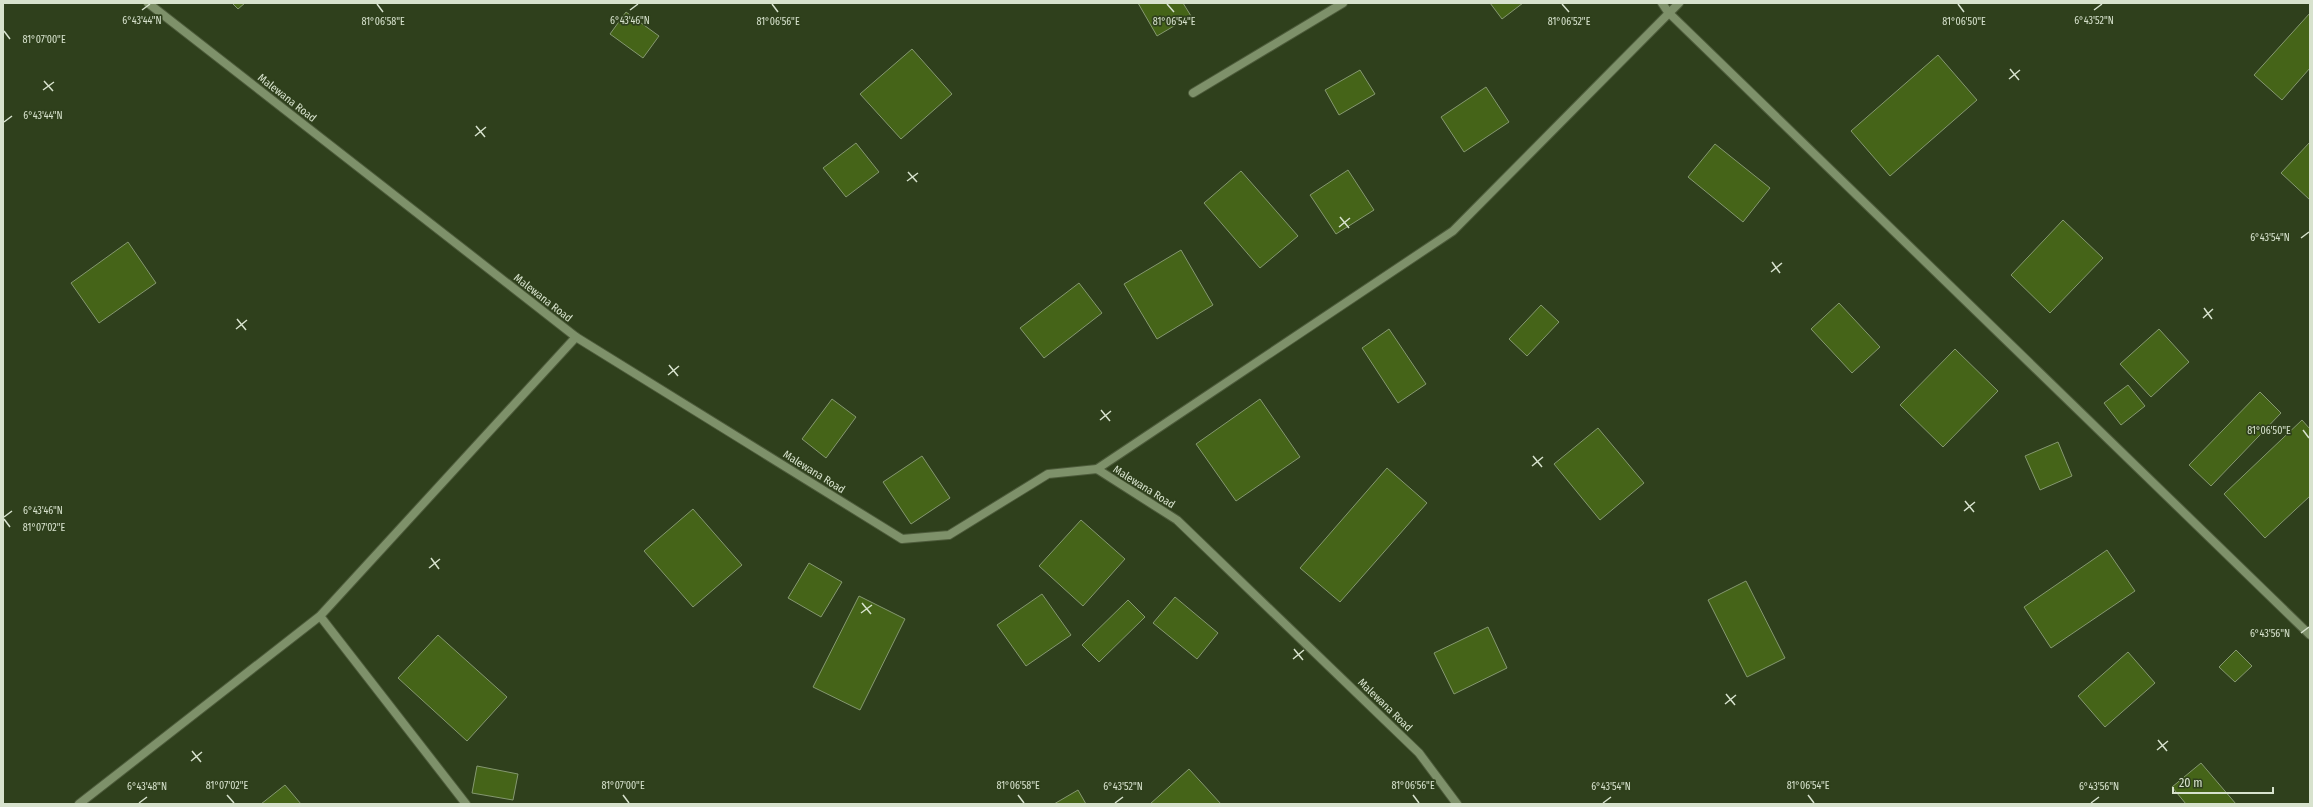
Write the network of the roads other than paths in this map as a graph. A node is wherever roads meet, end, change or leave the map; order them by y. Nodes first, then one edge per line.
1 (148, 3) edge
2 (1344, 3) edge
3 (1662, 3) edge
4 (1679, 3) edge
5 (1668, 12) junction
6 (1193, 93) dead end
7 (576, 337) junction
8 (1097, 469) junction
9 (320, 616) junction
10 (2310, 635) edge
11 (79, 804) edge
12 (466, 804) edge
13 (1457, 804) edge

1 - 7 street, Malewana Road
2 - 6 street
3 - 5 street
4 - 5 street
5 - 8 street
5 - 10 street
7 - 8 street, Malewana Road
7 - 9 street
8 - 13 street, Malewana Road
9 - 11 street
9 - 12 street

